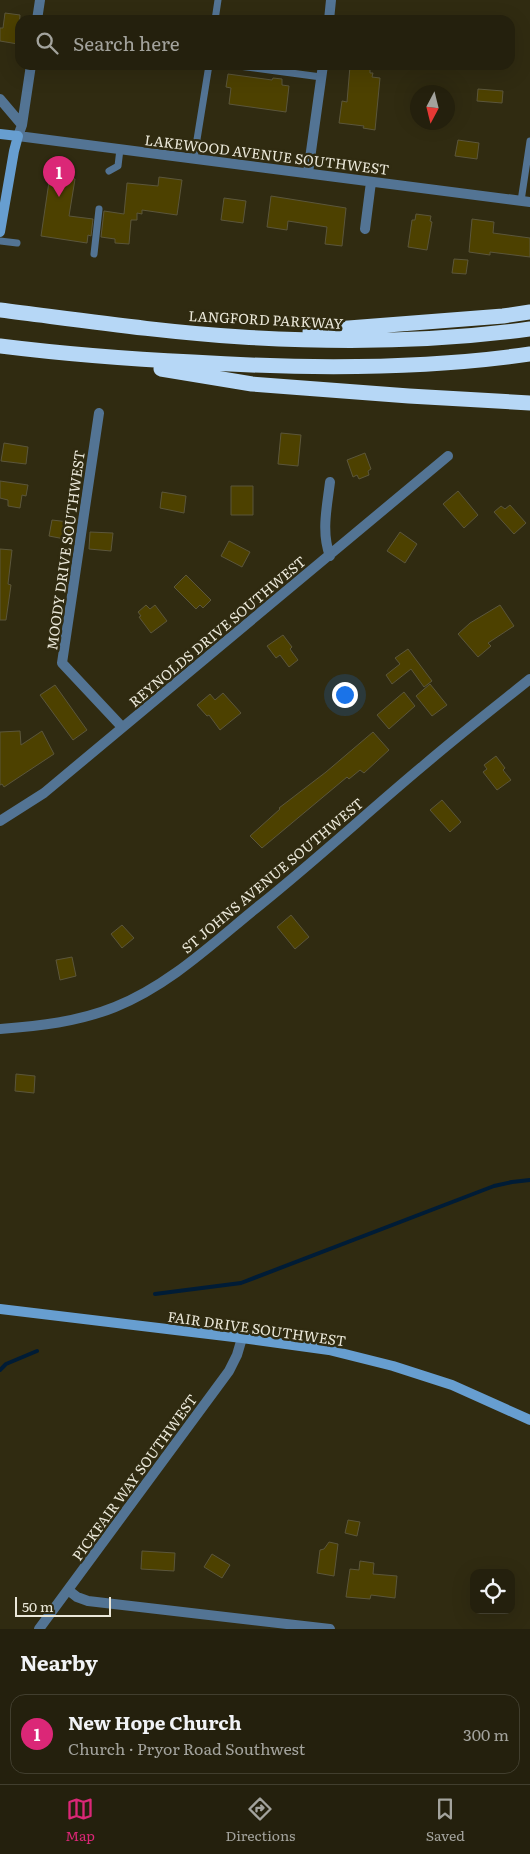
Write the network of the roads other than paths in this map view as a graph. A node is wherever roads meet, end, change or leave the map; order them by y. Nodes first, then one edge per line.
1 (40, 0) edge
2 (218, 0) edge
3 (331, 0) edge
4 (38, 15) edge
5 (216, 15) edge
6 (330, 15) edge
7 (30, 70) edge
8 (207, 70) edge
9 (268, 70) edge
10 (322, 70) edge
11 (321, 77) junction
12 (0, 99) edge
13 (22, 125) junction
14 (0, 134) edge
15 (18, 136) junction
16 (530, 141) edge
17 (120, 149) junction
18 (194, 158) junction
19 (109, 171) dead end
20 (308, 173) junction
21 (372, 182) junction
22 (525, 201) edge
23 (99, 209) dead end
24 (366, 229) dead end
25 (0, 232) edge
26 (0, 241) edge
27 (18, 243) dead end
28 (94, 254) dead end
29 (0, 310) edge
30 (530, 312) edge
31 (530, 330) edge
32 (241, 337) junction
33 (0, 346) edge
34 (530, 354) edge
35 (78, 355) junction
36 (530, 403) edge
37 (99, 413) dead end
38 (448, 456) dead end
39 (330, 482) dead end
40 (330, 556) junction
41 (530, 679) edge
42 (122, 727) junction
43 (0, 821) edge
44 (0, 1029) edge
45 (0, 1309) edge
46 (242, 1338) junction
47 (530, 1420) edge
48 (68, 1590) junction
49 (39, 1629) edge
50 (330, 1629) edge

1 - 4 street
2 - 5 lane
3 - 6 street
7 - 13 street
8 - 18 lane
9 - 11 lane
10 - 11 street
11 - 20 street
12 - 13 street
13 - 15 street
14 - 15 main road, LAKEWOOD AVENUE SOUTHWEST
15 - 17 street, LAKEWOOD AVENUE SOUTHWEST
15 - 25 main road
16 - 22 lane
17 - 18 street, LAKEWOOD AVENUE SOUTHWEST
17 - 19 lane
18 - 20 street, LAKEWOOD AVENUE SOUTHWEST
20 - 21 street, LAKEWOOD AVENUE SOUTHWEST
21 - 22 street, LAKEWOOD AVENUE SOUTHWEST
21 - 24 street
23 - 28 lane
26 - 27 lane
29 - 32 highway, LANGFORD PARKWAY
30 - 32 highway
31 - 32 highway, LANGFORD PARKWAY
33 - 35 highway
34 - 35 highway
35 - 36 highway
37 - 42 street, MOODY DRIVE SOUTHWEST
38 - 40 street, REYNOLDS DRIVE SOUTHWEST
39 - 40 street
40 - 42 street, REYNOLDS DRIVE SOUTHWEST
41 - 44 street, ST JOHNS AVENUE SOUTHWEST
42 - 43 street, REYNOLDS DRIVE SOUTHWEST
45 - 46 main road, FAIR DRIVE SOUTHWEST
46 - 47 main road, FAIR DRIVE SOUTHWEST
46 - 48 street, PICKFAIR WAY SOUTHWEST
48 - 49 street, PICKFAIR WAY SOUTHWEST
48 - 50 street

